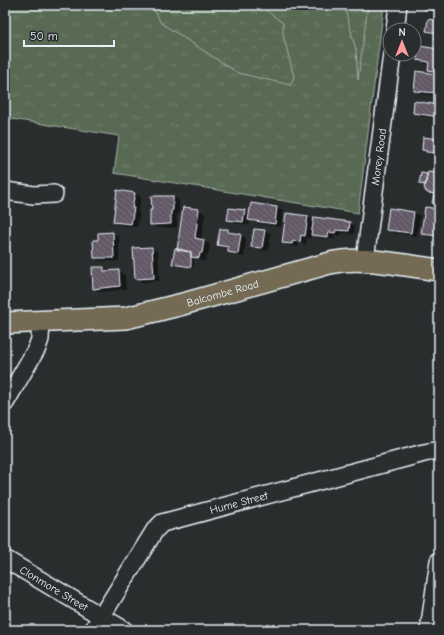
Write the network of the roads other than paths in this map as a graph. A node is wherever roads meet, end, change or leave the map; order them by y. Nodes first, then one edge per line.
1 (398, 5) edge
2 (396, 22) edge
3 (391, 62) edge
4 (5, 191) edge
5 (54, 194) dead end
6 (365, 260) junction
7 (439, 270) edge
8 (41, 322) junction
9 (5, 323) edge
10 (5, 403) edge
11 (439, 450) edge
12 (5, 559) edge
13 (439, 561) edge
14 (98, 623) edge
15 (124, 630) edge
16 (429, 630) edge

1 - 2 street
3 - 6 street, Morey Road
4 - 5 street
6 - 7 main road, Balcombe Road
6 - 8 main road, Balcombe Road
8 - 9 main road, Balcombe Road
8 - 10 street
11 - 14 street, Hume Street
12 - 14 street, Clonmore Street
13 - 16 street
14 - 15 street, Clonmore Street

